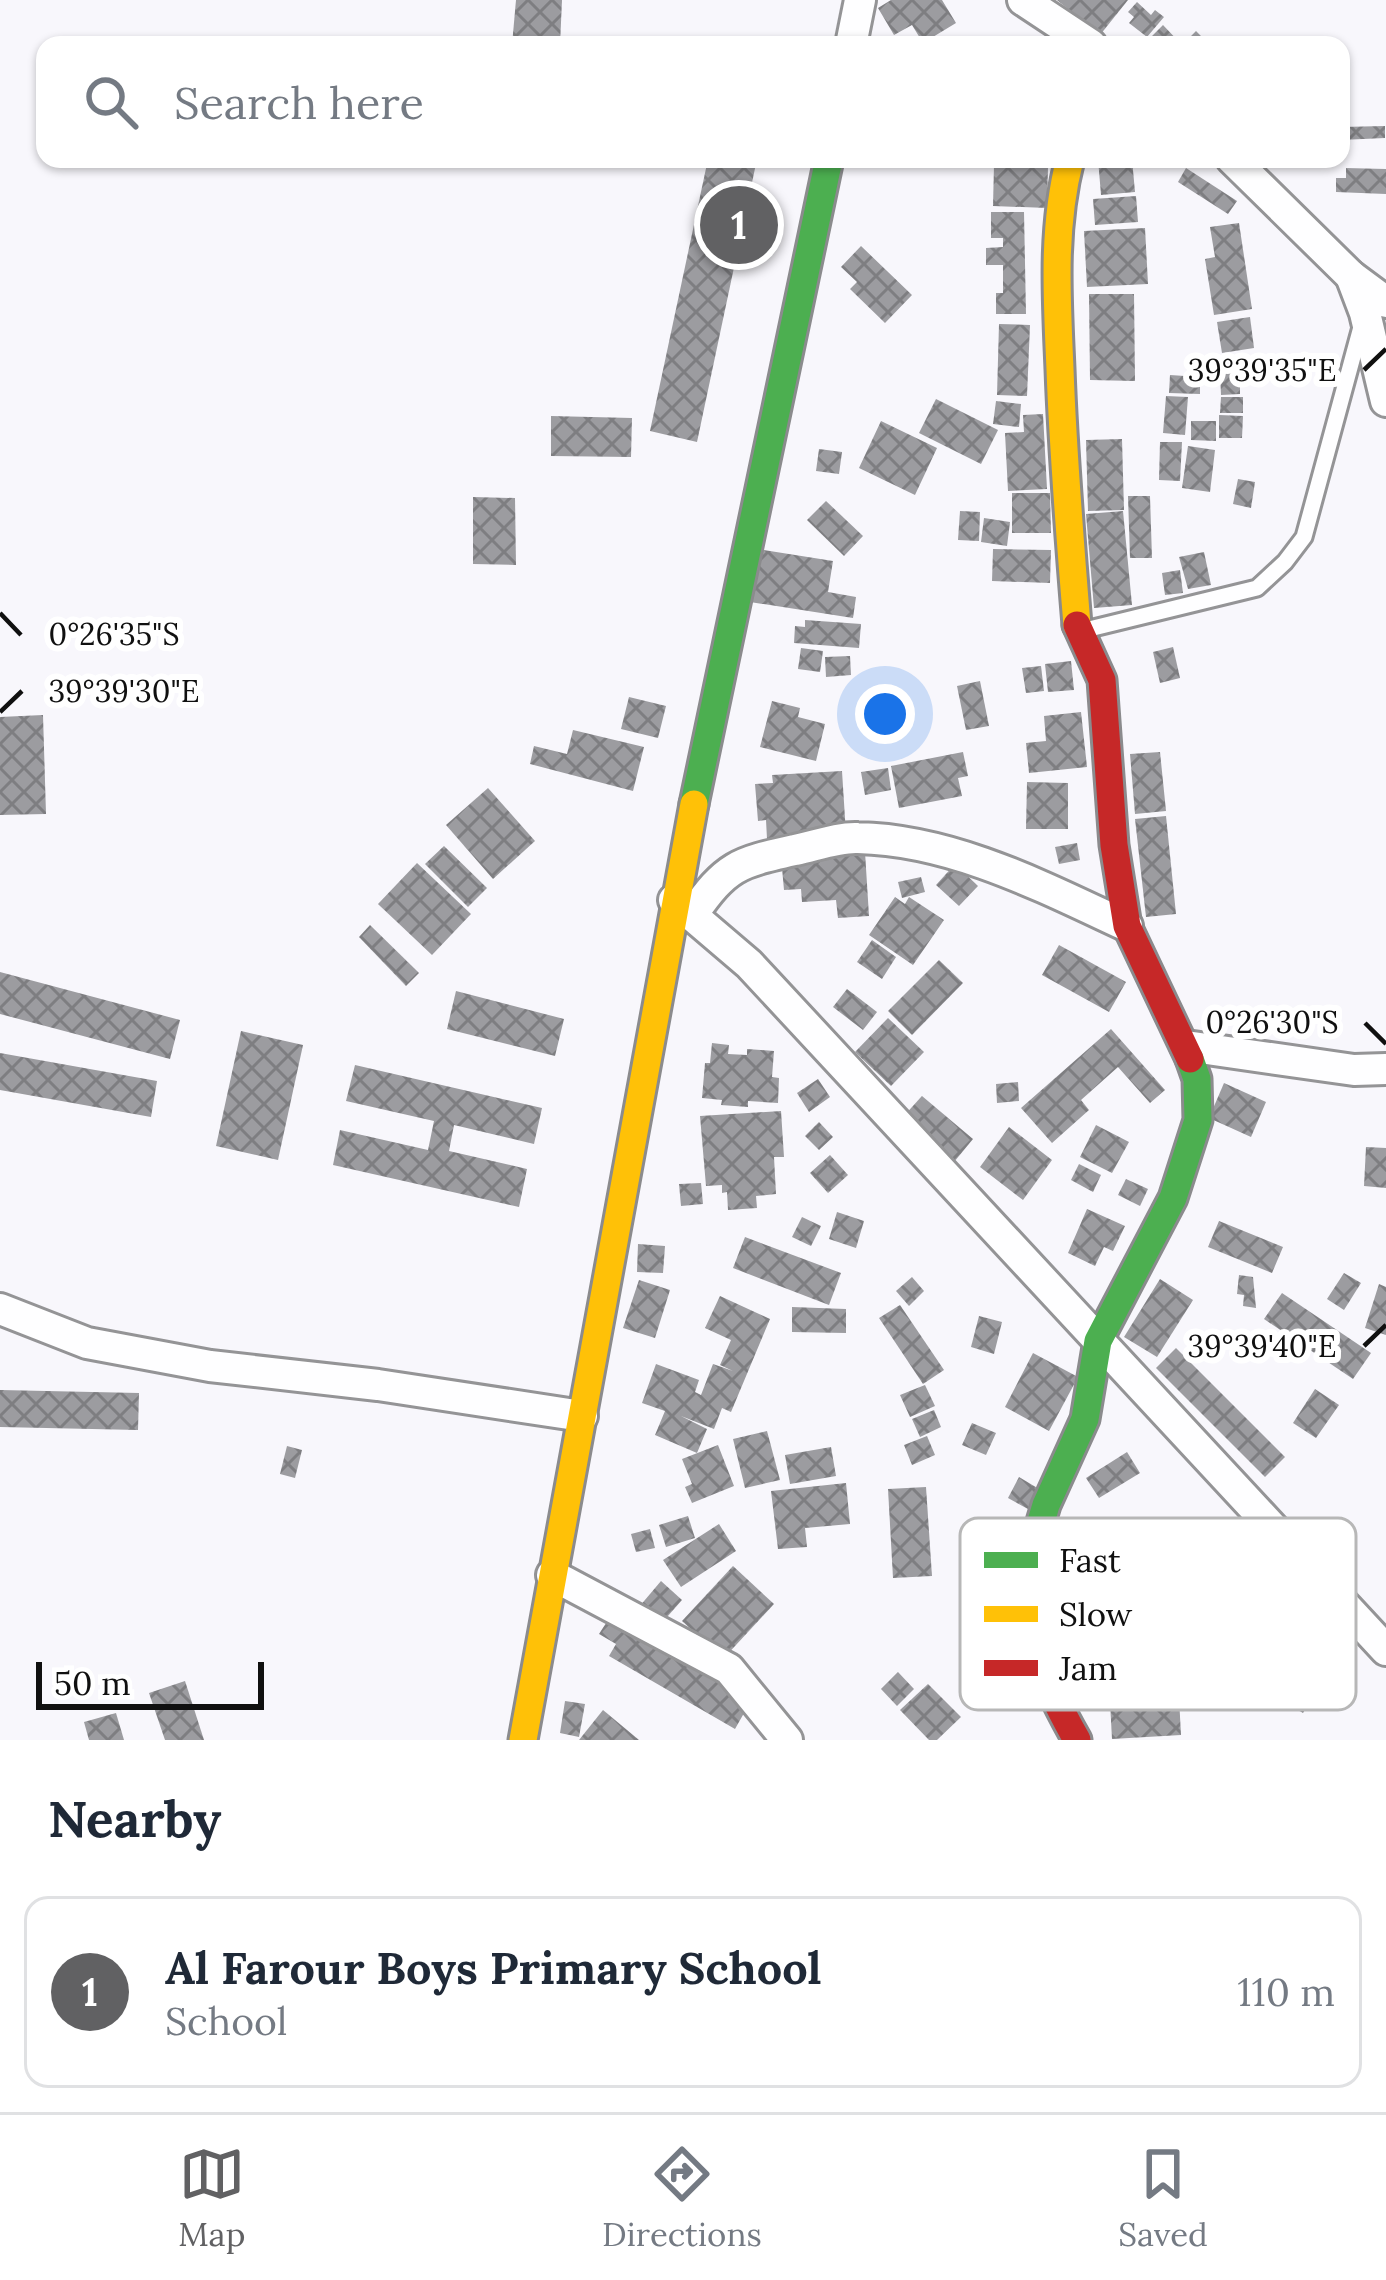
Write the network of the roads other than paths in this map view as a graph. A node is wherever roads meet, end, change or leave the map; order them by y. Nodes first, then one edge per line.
1 (860, 0) edge
2 (1023, 0) edge
3 (853, 36) edge
4 (1077, 36) edge
5 (827, 168) edge
6 (1068, 168) edge
7 (1241, 168) edge
8 (1376, 307) edge
9 (1386, 401) edge
10 (1078, 632) junction
11 (683, 908) junction
12 (1126, 926) junction
13 (1186, 1046) junction
14 (1386, 1069) edge
15 (0, 1309) edge
16 (1098, 1341) junction
17 (582, 1416) junction
18 (1042, 1518) edge
19 (1266, 1518) edge
20 (552, 1575) junction
21 (1356, 1616) edge
22 (1386, 1650) edge
23 (1060, 1710) edge
24 (523, 1740) edge
25 (787, 1740) edge
26 (1077, 1740) edge

1 - 3 street
2 - 4 street
5 - 11 street
6 - 10 street
7 - 8 street
8 - 9 street
8 - 10 lane
10 - 12 street
11 - 12 street
11 - 16 street
11 - 17 street
12 - 13 street
13 - 14 street
13 - 16 street
15 - 17 street
16 - 18 street
16 - 19 street
17 - 20 street
20 - 24 street
20 - 25 street
21 - 22 street
23 - 26 street

